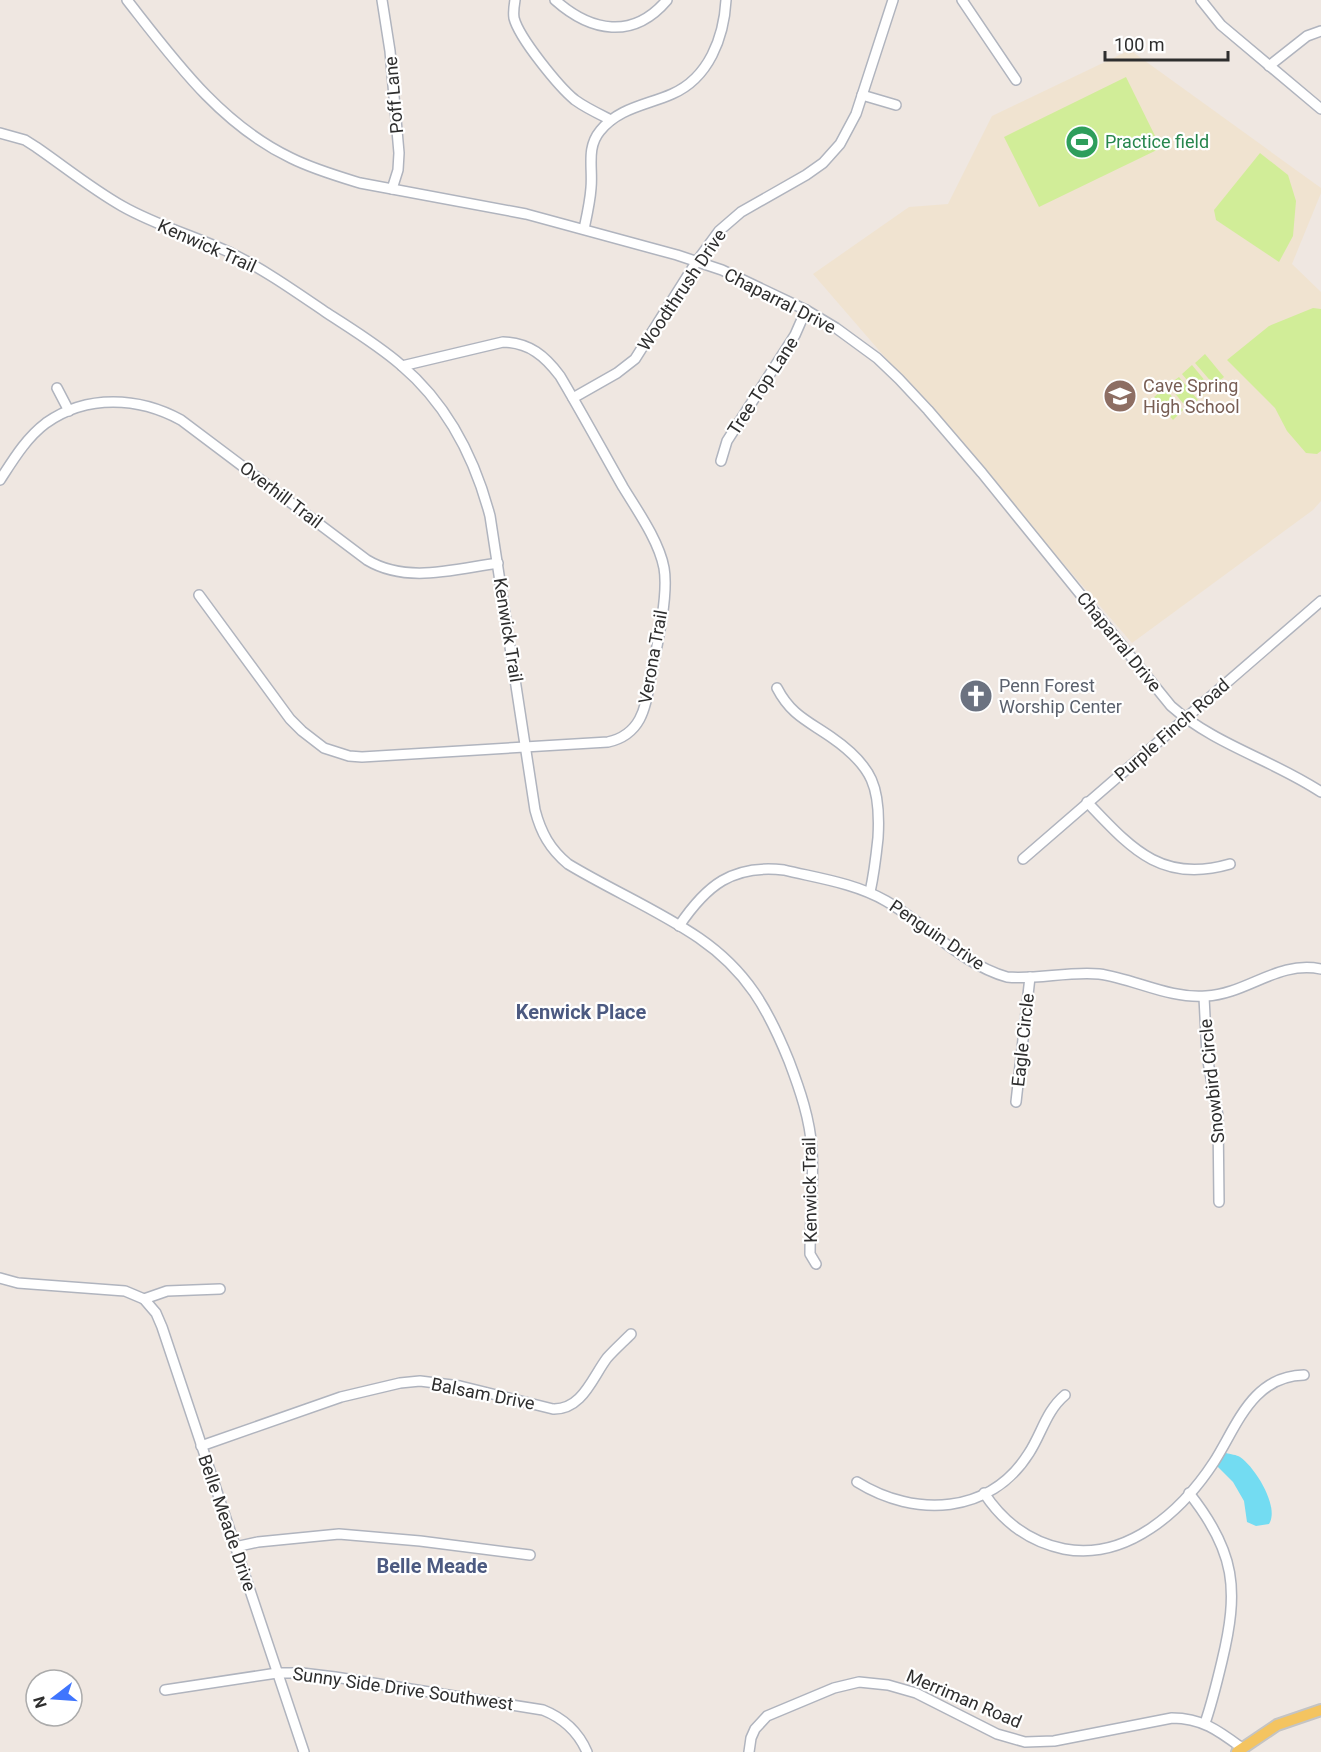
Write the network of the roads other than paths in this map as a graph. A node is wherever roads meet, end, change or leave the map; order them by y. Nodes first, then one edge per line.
1 (127, 0) edge
2 (382, 0) edge
3 (515, 0) edge
4 (555, 0) edge
5 (667, 0) edge
6 (726, 0) edge
7 (893, 0) edge
8 (962, 0) edge
9 (1201, 0) edge
10 (1321, 31) edge
11 (1269, 66) junction
12 (1016, 80) dead end
13 (862, 95) junction
14 (896, 105) dead end
15 (1321, 109) edge
16 (611, 120) junction
17 (0, 133) edge
18 (392, 189) junction
19 (584, 229) junction
20 (697, 261) junction
21 (806, 310) junction
22 (402, 366) junction
23 (57, 388) dead end
24 (573, 398) junction
25 (69, 411) junction
26 (721, 461) dead end
27 (0, 480) edge
28 (498, 562) junction
29 (199, 595) dead end
30 (1321, 601) edge
31 (777, 688) dead end
32 (1185, 718) junction
33 (526, 747) junction
34 (1321, 792) edge
35 (1087, 802) junction
36 (1023, 859) dead end
37 (1230, 864) dead end
38 (870, 892) junction
39 (679, 926) junction
40 (1321, 969) edge
41 (1030, 977) junction
42 (1204, 997) junction
43 (1016, 1102) dead end
44 (1219, 1202) dead end
45 (816, 1264) dead end
46 (0, 1278) edge
47 (220, 1289) dead end
48 (144, 1299) junction
49 (631, 1334) dead end
50 (1304, 1375) dead end
51 (1065, 1395) dead end
52 (201, 1446) junction
53 (857, 1482) dead end
54 (984, 1493) junction
55 (1190, 1493) junction
56 (235, 1546) junction
57 (530, 1555) dead end
58 (277, 1673) junction
59 (165, 1690) dead end
60 (1321, 1710) edge
61 (1205, 1723) junction
62 (1240, 1750) edge
63 (304, 1752) edge
64 (587, 1752) edge
65 (749, 1752) edge

1 - 18 street, Chaparral Drive
2 - 18 street, Poff Lane
3 - 16 street
4 - 5 street
6 - 16 street
7 - 13 street, Woodthrush Drive
8 - 12 street
9 - 11 street
10 - 11 street
11 - 15 street
13 - 14 street
13 - 20 street, Woodthrush Drive
16 - 19 street
17 - 22 street, Kenwick Trail
18 - 19 street, Chaparral Drive
19 - 20 street, Chaparral Drive
20 - 21 street, Chaparral Drive
20 - 24 street, Woodthrush Drive
21 - 26 street, Tree Top Lane
21 - 32 street, Chaparral Drive
22 - 24 street, Verona Trail
22 - 28 street, Kenwick Trail
23 - 25 street
24 - 33 street, Verona Trail
25 - 27 street, Overhill Trail
25 - 28 street, Overhill Trail
28 - 33 street, Kenwick Trail
29 - 33 street, Verona Trail
30 - 32 street, Purple Finch Road
31 - 38 street
32 - 34 street, Chaparral Drive
32 - 35 street, Purple Finch Road
33 - 39 street, Kenwick Trail
35 - 36 street, Purple Finch Road
35 - 37 street
38 - 39 street, Penguin Drive
38 - 41 street, Penguin Drive
39 - 45 street, Kenwick Trail
40 - 42 street, Penguin Drive
41 - 42 street, Penguin Drive
41 - 43 street, Eagle Circle
42 - 44 street, Snowbird Circle
46 - 48 street
47 - 48 street
48 - 52 street, Belle Meade Drive
49 - 52 street, Balsam Drive
50 - 55 street
51 - 54 street
52 - 56 street, Belle Meade Drive
53 - 54 street
54 - 55 street
55 - 61 street
56 - 57 street
56 - 58 street, Belle Meade Drive
58 - 59 street, Sunny Side Drive Southwest
58 - 63 street, Belle Meade Drive
58 - 64 street, Sunny Side Drive Southwest
60 - 62 main road, Merriman Road
61 - 62 street, Merriman Road
61 - 65 street, Merriman Road

